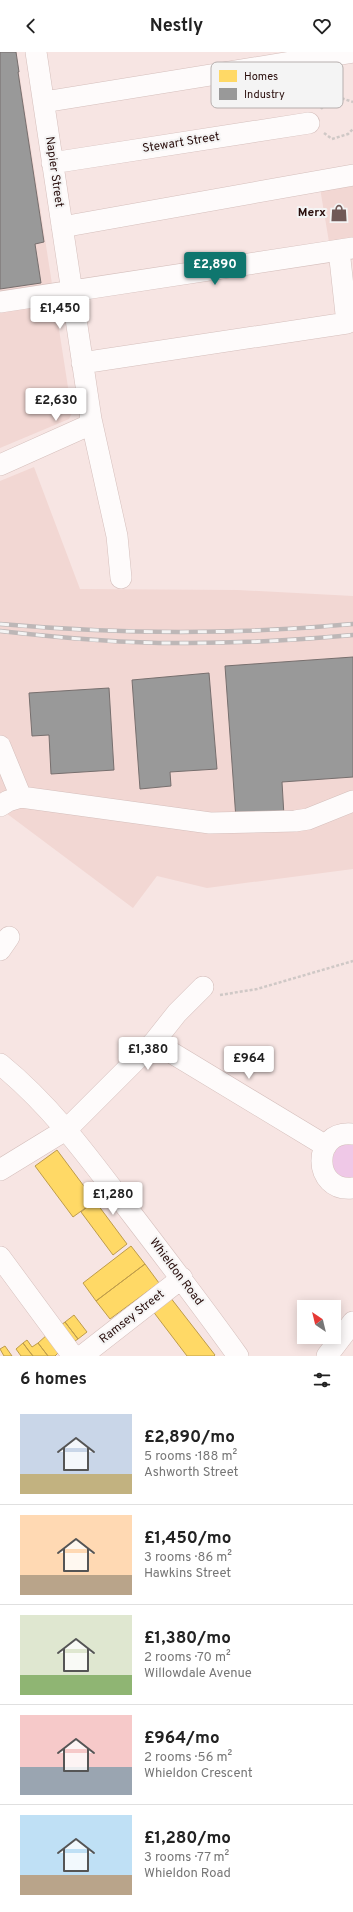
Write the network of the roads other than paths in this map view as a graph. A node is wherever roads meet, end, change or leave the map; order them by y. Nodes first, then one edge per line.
1 (36, 52) edge
2 (353, 52) edge
3 (291, 62) edge
4 (211, 75) edge
5 (44, 102) junction
6 (309, 123) road end
7 (52, 163) junction
8 (353, 174) edge
9 (62, 227) junction
10 (346, 249) edge
11 (71, 291) junction
12 (0, 302) edge
13 (82, 363) junction
14 (91, 420) junction
15 (0, 465) edge
16 (121, 578) dead end
17 (0, 746) edge
18 (21, 797) junction
19 (353, 801) edge
20 (0, 806) edge
21 (203, 987) road end
22 (154, 1042) junction
23 (0, 1064) edge
24 (67, 1129) junction
25 (353, 1134) edge
26 (326, 1146) junction
27 (0, 1170) edge
28 (353, 1188) edge
29 (2, 1265) edge
30 (182, 1278) junction
31 (353, 1322) edge
32 (73, 1356) edge
33 (82, 1356) edge
34 (238, 1356) edge
35 (327, 1356) edge

1 - 5 street, Napier Street
2 - 3 street
4 - 5 street
5 - 7 street, Napier Street
6 - 7 street, Stewart Street
7 - 9 street, Napier Street
8 - 9 street
9 - 11 street, Napier Street
10 - 11 street
10 - 13 street
11 - 12 street
11 - 13 street, Napier Street
13 - 14 street, Napier Street
14 - 15 street
14 - 16 street, Napier Street
17 - 18 street
18 - 19 street
18 - 20 street
21 - 22 street
22 - 24 street
22 - 26 street
23 - 24 street, Whieldon Road
24 - 27 street
24 - 30 street, Whieldon Road
25 - 26 street
26 - 28 street
29 - 32 street
30 - 33 street, Ramsey Street
30 - 34 street, Whieldon Road
31 - 35 street

